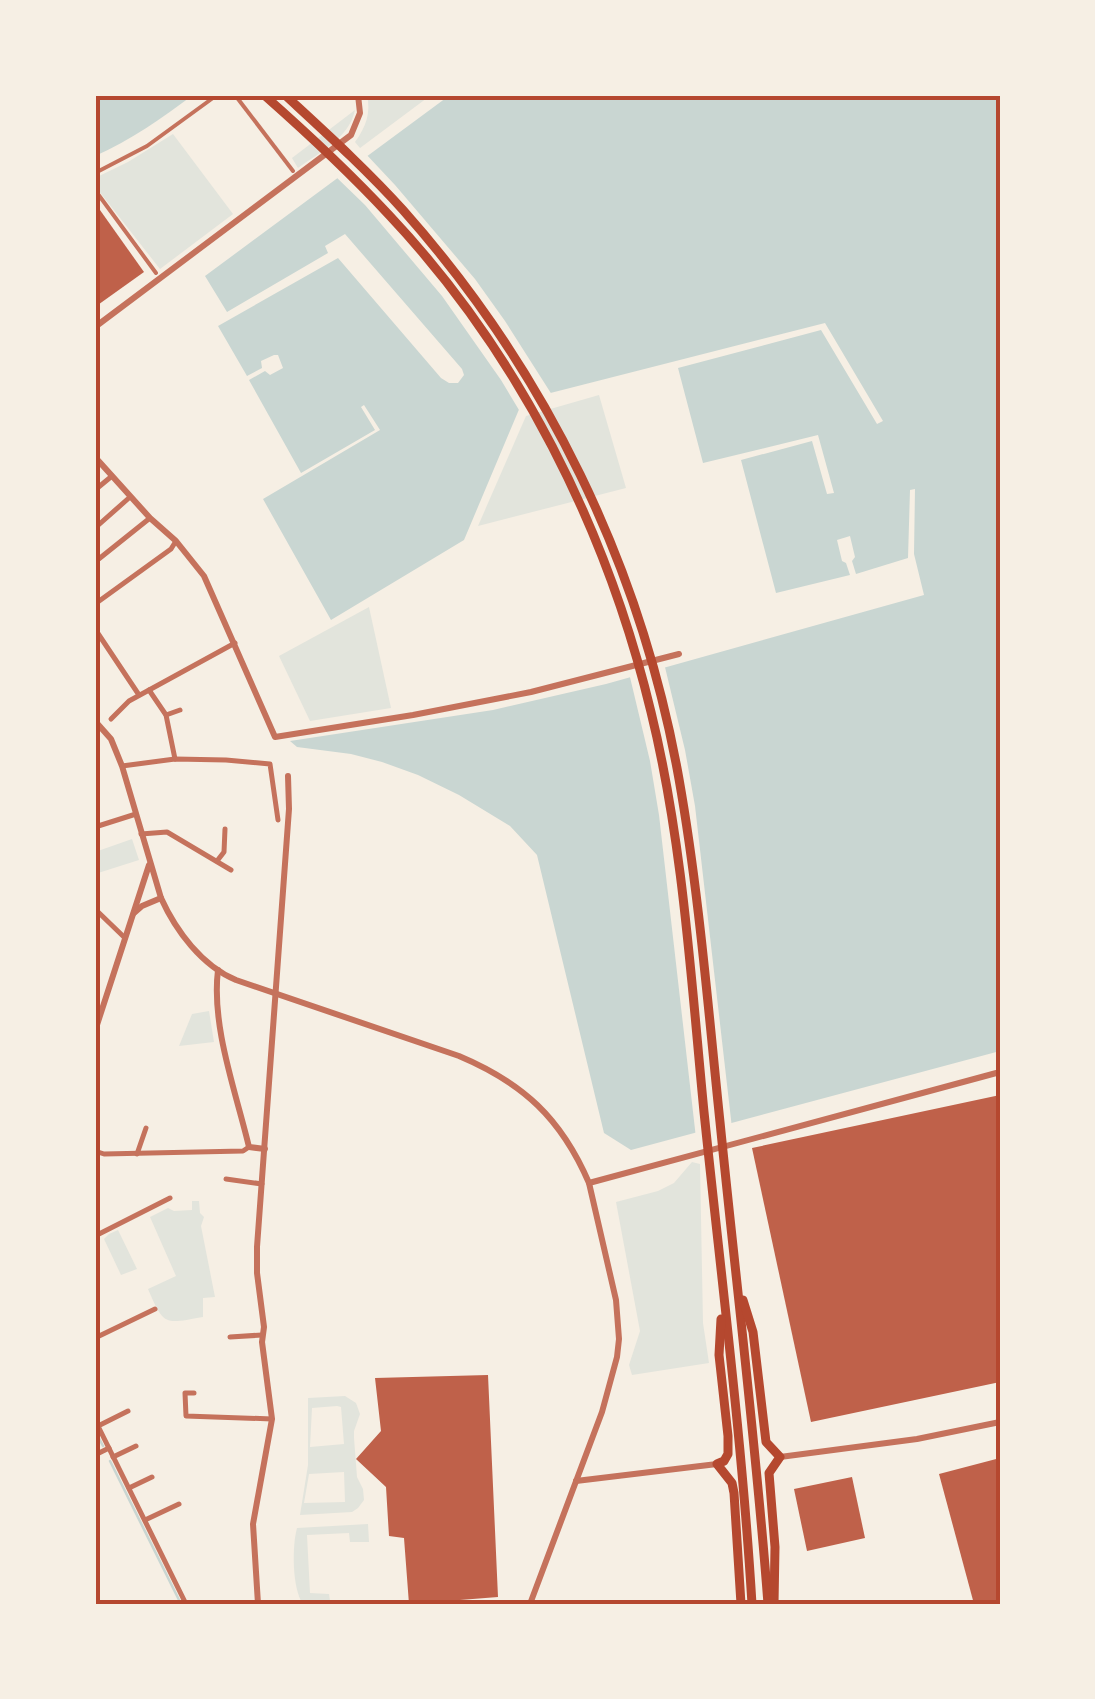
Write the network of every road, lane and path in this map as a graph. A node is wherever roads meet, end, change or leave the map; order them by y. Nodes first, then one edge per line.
1 (217, 95) edge
2 (235, 95) edge
3 (264, 95) edge
4 (285, 95) edge
5 (358, 95) edge
6 (293, 170) dead end
7 (95, 173) edge
8 (95, 190) edge
9 (156, 273) dead end
10 (95, 327) edge
11 (95, 457) edge
12 (112, 476) junction
13 (95, 490) edge
14 (130, 496) junction
15 (150, 518) junction
16 (95, 528) edge
17 (176, 541) junction
18 (95, 562) edge
19 (95, 604) edge
20 (95, 629) edge
21 (235, 642) junction
22 (679, 654) dead end
23 (149, 690) junction
24 (140, 694) junction
25 (180, 710) dead end
26 (166, 715) junction
27 (111, 718) dead end
28 (95, 722) edge
29 (175, 759) junction
30 (122, 766) junction
31 (288, 776) dead end
32 (136, 814) junction
33 (278, 820) dead end
34 (95, 826) edge
35 (226, 829) dead end
36 (141, 834) junction
37 (218, 861) junction
38 (149, 864) junction
39 (231, 870) dead end
40 (161, 898) junction
41 (95, 909) edge
42 (134, 914) junction
43 (126, 939) junction
44 (218, 970) junction
45 (275, 994) junction
46 (95, 1032) edge
47 (1000, 1072) edge
48 (146, 1128) dead end
49 (249, 1147) junction
50 (265, 1149) junction
51 (96, 1154) edge
52 (136, 1154) junction
53 (226, 1179) dead end
54 (589, 1182) junction
55 (262, 1184) junction
56 (170, 1198) dead end
57 (95, 1236) edge
58 (722, 1292) junction
59 (740, 1293) junction
60 (155, 1309) dead end
61 (263, 1335) junction
62 (230, 1337) dead end
63 (95, 1338) edge
64 (194, 1393) dead end
65 (128, 1411) dead end
66 (272, 1419) junction
67 (1000, 1422) edge
68 (96, 1423) edge
69 (136, 1446) dead end
70 (109, 1448) junction
71 (95, 1455) edge
72 (114, 1457) junction
73 (780, 1457) junction
74 (717, 1464) junction
75 (152, 1477) dead end
76 (576, 1482) junction
77 (129, 1488) junction
78 (178, 1504) dead end
79 (145, 1520) junction
80 (186, 1604) edge
81 (258, 1604) edge
82 (530, 1604) edge
83 (742, 1604) edge
84 (752, 1604) edge
85 (771, 1604) edge

1 - 7 street
2 - 6 street
3 - 58 highway
4 - 59 highway
5 - 10 street
8 - 9 street
11 - 12 street
12 - 13 street
12 - 14 street
14 - 15 street
14 - 16 street
15 - 17 street
15 - 18 street
17 - 19 street
17 - 21 street
20 - 24 street
21 - 22 street
21 - 23 street
23 - 24 street
23 - 26 street
24 - 27 street
25 - 26 street
26 - 29 street
28 - 30 street
29 - 30 street
29 - 33 street
30 - 32 street
31 - 45 street
32 - 34 street
32 - 36 street
35 - 37 street
36 - 37 street
36 - 38 street
37 - 39 street
38 - 40 street
38 - 42 street
40 - 42 street
40 - 44 street
41 - 43 street
42 - 43 street
43 - 46 street
44 - 45 street
44 - 49 street
45 - 50 street
45 - 54 street
47 - 54 street
48 - 52 street
49 - 50 street
49 - 52 street
50 - 55 street
51 - 52 street
53 - 55 street
54 - 76 street
55 - 61 street
56 - 57 street
58 - 74 highway
58 - 84 highway
59 - 73 highway
59 - 85 highway
60 - 63 street
61 - 62 street
61 - 66 street
64 - 66 street
65 - 68 street
66 - 81 street
67 - 73 street
68 - 70 street
69 - 72 street
70 - 71 street
70 - 72 street
72 - 77 street
73 - 85 highway
74 - 76 street
74 - 83 highway
75 - 77 street
76 - 82 street
77 - 79 street
78 - 79 street
79 - 80 street

